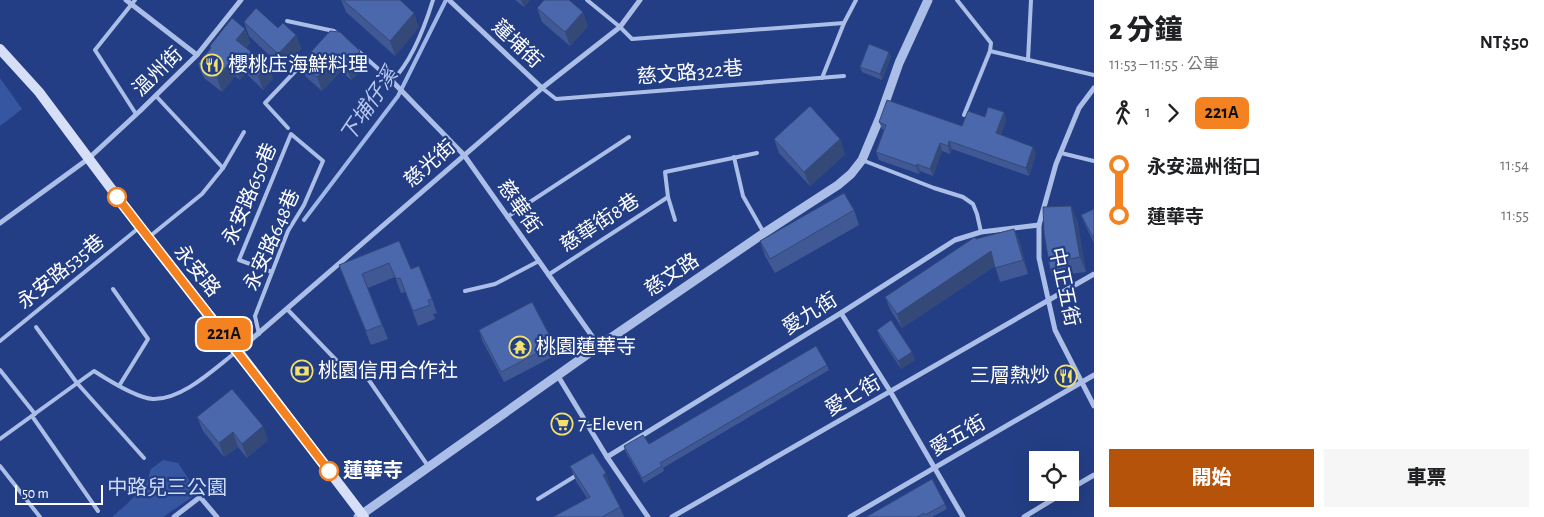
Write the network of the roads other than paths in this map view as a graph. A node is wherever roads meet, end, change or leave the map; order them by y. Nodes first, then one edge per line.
1 (126, 0) edge
2 (241, 0) edge
3 (433, 0) edge
4 (587, 0) edge
5 (640, 0) edge
6 (856, 0) edge
7 (928, 0) edge
8 (957, 0) edge
9 (1031, 0) edge
10 (450, 1) edge
11 (134, 2) edge
12 (287, 21) dead end
13 (844, 24) junction
14 (620, 27) junction
15 (334, 31) junction
16 (328, 37) edge
17 (342, 37) edge
18 (0, 49) edge
19 (357, 50) edge
20 (990, 51) junction
21 (197, 55) junction
22 (309, 57) edge
23 (1028, 60) junction
24 (1094, 75) edge
25 (844, 76) dead end
26 (822, 78) junction
27 (392, 81) junction
28 (542, 88) junction
29 (1094, 88) edge
30 (156, 96) junction
31 (136, 114) junction
32 (964, 115) edge
33 (288, 128) dead end
34 (244, 132) dead end
35 (291, 134) joint
36 (629, 137) dead end
37 (757, 153) dead end
38 (1061, 153) junction
39 (464, 155) junction
40 (734, 157) junction
41 (88, 159) junction
42 (862, 160) junction
43 (1094, 161) edge
44 (223, 168) junction
45 (668, 197) junction
46 (508, 217) junction
47 (675, 220) dead end
48 (0, 223) edge
49 (1039, 225) junction
50 (140, 227) junction
51 (981, 232) junction
52 (764, 233) junction
53 (148, 238) junction
54 (539, 261) junction
55 (272, 272) junction
56 (1094, 274) edge
57 (548, 275) junction
58 (113, 289) dead end
59 (465, 291) dead end
60 (1048, 300) junction
61 (287, 309) junction
62 (841, 313) junction
63 (36, 327) dead end
64 (259, 334) junction
65 (0, 340) edge
66 (599, 346) junction
67 (238, 351) junction
68 (337, 361) dead end
69 (0, 370) edge
70 (364, 373) dead end
71 (1094, 375) edge
72 (558, 376) junction
73 (1082, 382) junction
74 (77, 383) junction
75 (119, 386) junction
76 (890, 392) junction
77 (1094, 406) edge
78 (33, 415) junction
79 (0, 440) edge
80 (607, 457) junction
81 (144, 458) dead end
82 (600, 461) edge
83 (0, 466) edge
84 (429, 466) junction
85 (933, 468) junction
86 (584, 471) edge
87 (1094, 475) edge
88 (1079, 484) edge
89 (538, 499) dead end
90 (1050, 501) edge
91 (98, 511) dead end
92 (361, 516) edge
93 (40, 517) edge
94 (174, 517) edge
95 (217, 517) edge
96 (648, 517) edge
97 (672, 517) edge
98 (850, 517) edge
99 (963, 517) edge
100 (1024, 517) edge

1 - 11 street
2 - 21 street, 溫州街
3 - 27 lane
4 - 14 lane
5 - 14 street, 慈光街
6 - 13 lane
7 - 42 street, 慈文路
8 - 20 lane
9 - 23 lane
10 - 28 street, 蓮埔街
11 - 21 street
11 - 31 lane
12 - 15 lane
13 - 14 lane
13 - 26 lane
14 - 28 street, 慈光街
15 - 16 lane
15 - 17 lane
18 - 41 main road, 永安路
19 - 27 lane
20 - 23 lane
20 - 32 lane
21 - 30 street, 溫州街
22 - 33 lane
23 - 24 lane
25 - 26 lane, 慈文路322巷
26 - 28 lane, 慈文路322巷
27 - 39 street, 慈華街
28 - 39 street, 慈光街
29 - 38 street, 中正五街
30 - 31 street, 溫州街
30 - 44 lane
31 - 41 street, 溫州街
34 - 44 lane
35 - 55 lane, 永安路648巷
35 - 55 lane, 永安路650巷
36 - 46 lane
37 - 40 lane
38 - 43 lane
38 - 49 street, 中正五街
39 - 46 street, 慈華街
39 - 61 street, 慈光街
40 - 45 lane
40 - 52 lane
41 - 48 street, 溫州街
41 - 50 main road, 永安路
42 - 51 lane
42 - 52 street, 慈文路
44 - 53 lane
45 - 47 lane
45 - 57 lane, 慈華街8巷
46 - 54 street, 慈華街
49 - 51 street, 愛九街
49 - 60 street, 中正五街
50 - 53 main road, 永安路
50 - 65 lane, 永安路535巷
51 - 62 street, 愛九街
52 - 66 street, 慈文路
53 - 67 main road, 永安路
54 - 57 street, 慈華街
54 - 59 lane
55 - 64 lane, 永安路648巷
56 - 60 street, 愛七街
57 - 66 street, 慈華街
58 - 75 lane
60 - 73 street, 中正五街
60 - 76 street, 愛七街
61 - 64 street, 慈光街
61 - 68 lane
62 - 76 street
62 - 80 street, 愛九街
63 - 74 lane
64 - 67 street, 慈光街
66 - 72 street, 慈文路
67 - 75 lane
67 - 92 main road, 永安路
69 - 78 lane
70 - 84 lane
71 - 73 street, 愛五街
72 - 80 street
72 - 84 street, 慈文路
73 - 77 street, 中正五街
73 - 85 street, 愛五街
74 - 75 lane
74 - 78 lane
74 - 81 lane
76 - 85 street
76 - 97 street, 愛七街
78 - 79 lane
78 - 91 lane
80 - 82 lane
80 - 96 street
83 - 93 lane
84 - 92 street, 慈文路
85 - 98 street, 愛五街
85 - 99 street
86 - 89 lane
87 - 88 street
90 - 100 street
94 - 95 street

